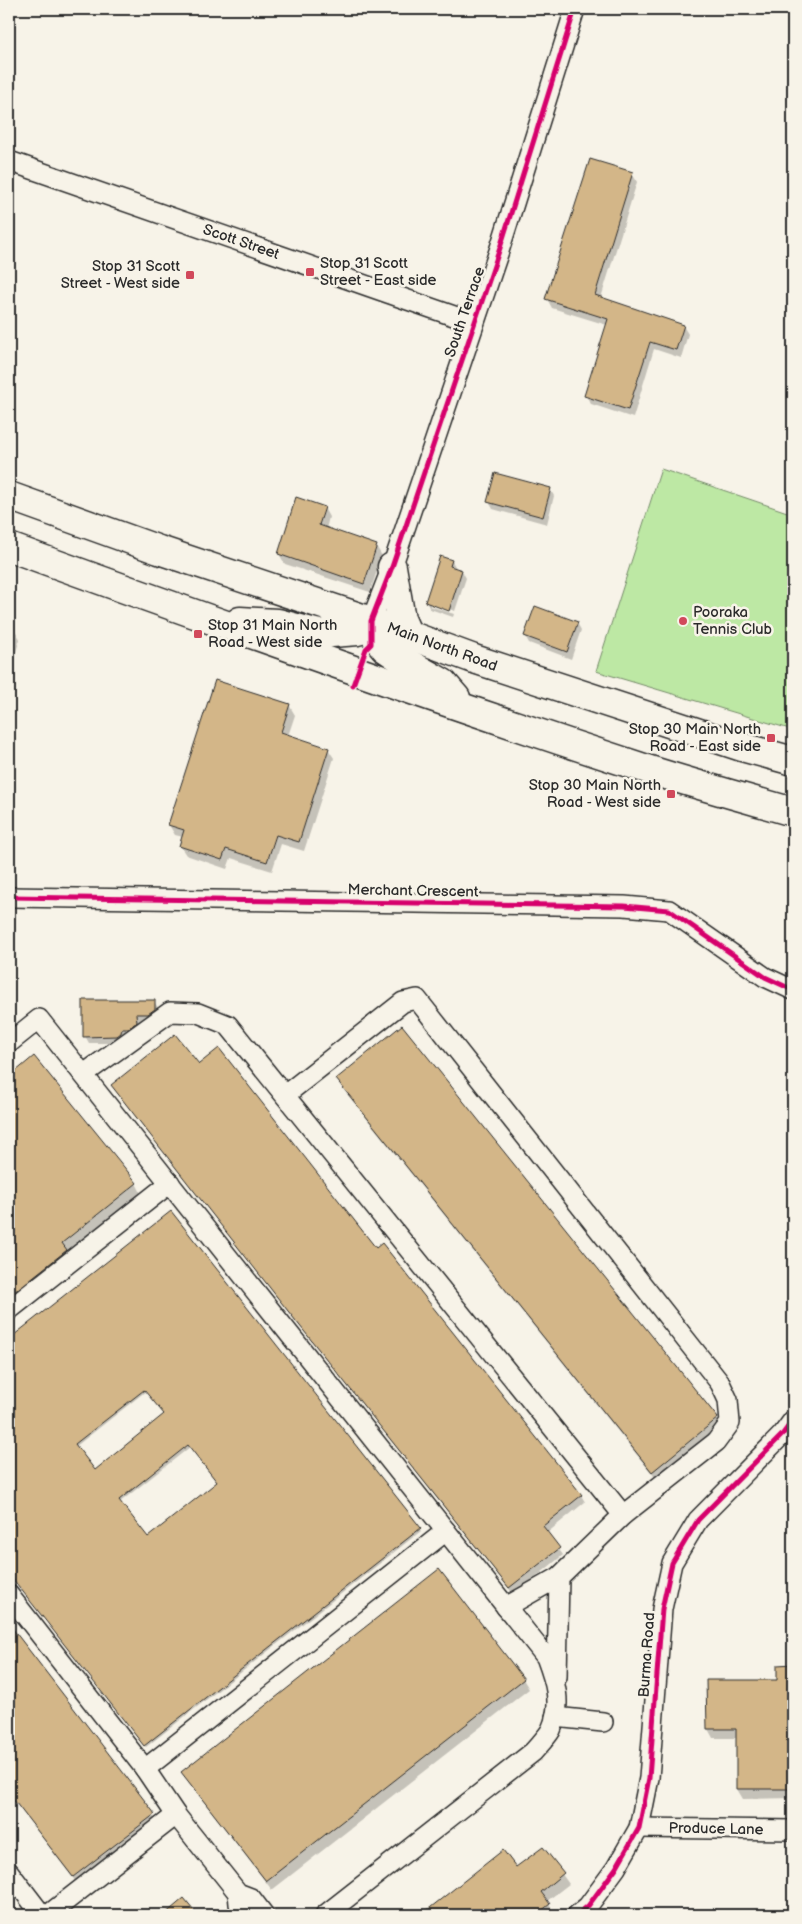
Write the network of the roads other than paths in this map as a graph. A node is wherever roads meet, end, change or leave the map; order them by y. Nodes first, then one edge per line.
1 (575, 9) edge
2 (9, 161) edge
3 (474, 323) junction
4 (9, 496) edge
5 (9, 547) edge
6 (392, 567) junction
7 (205, 618) junction
8 (371, 621) junction
9 (408, 635) junction
10 (465, 708) junction
11 (793, 762) edge
12 (793, 812) edge
13 (9, 897) edge
14 (793, 990) edge
15 (9, 1043) edge
16 (84, 1074) junction
17 (285, 1095) junction
18 (170, 1183) junction
19 (9, 1310) edge
20 (793, 1420) edge
21 (623, 1516) junction
22 (446, 1531) junction
23 (559, 1577) junction
24 (9, 1595) edge
25 (506, 1607) junction
26 (556, 1686) junction
27 (555, 1717) junction
28 (603, 1722) dead end
29 (145, 1769) junction
30 (176, 1815) junction
31 (639, 1828) junction
32 (793, 1830) edge
33 (9, 1872) edge
34 (238, 1894) junction
35 (42, 1915) edge
36 (48, 1915) edge
37 (245, 1915) edge
38 (264, 1915) edge
39 (325, 1915) edge
40 (576, 1915) edge

1 - 3 street, South Terrace
2 - 3 street, Scott Street
3 - 6 street, South Terrace
4 - 8 highway, Main North Road
5 - 7 highway
6 - 8 street, South Terrace
6 - 9 highway
7 - 8 highway
7 - 10 highway
8 - 9 highway, Main North Road
8 - 10 highway
9 - 11 highway, Main North Road
10 - 12 highway
13 - 14 street, Merchant Crescent
15 - 16 street
16 - 17 street
16 - 18 street
17 - 21 street
17 - 21 street
18 - 19 street
18 - 22 street
20 - 31 street, Burma Road
21 - 23 street
22 - 25 street
22 - 29 street
23 - 25 street
23 - 26 street
24 - 29 street
25 - 26 street
26 - 27 street
27 - 28 street
27 - 39 street
29 - 30 street
30 - 34 street
30 - 36 street
31 - 32 street, Produce Lane
31 - 40 street, Burma Road
33 - 35 street
34 - 37 street
34 - 38 street

